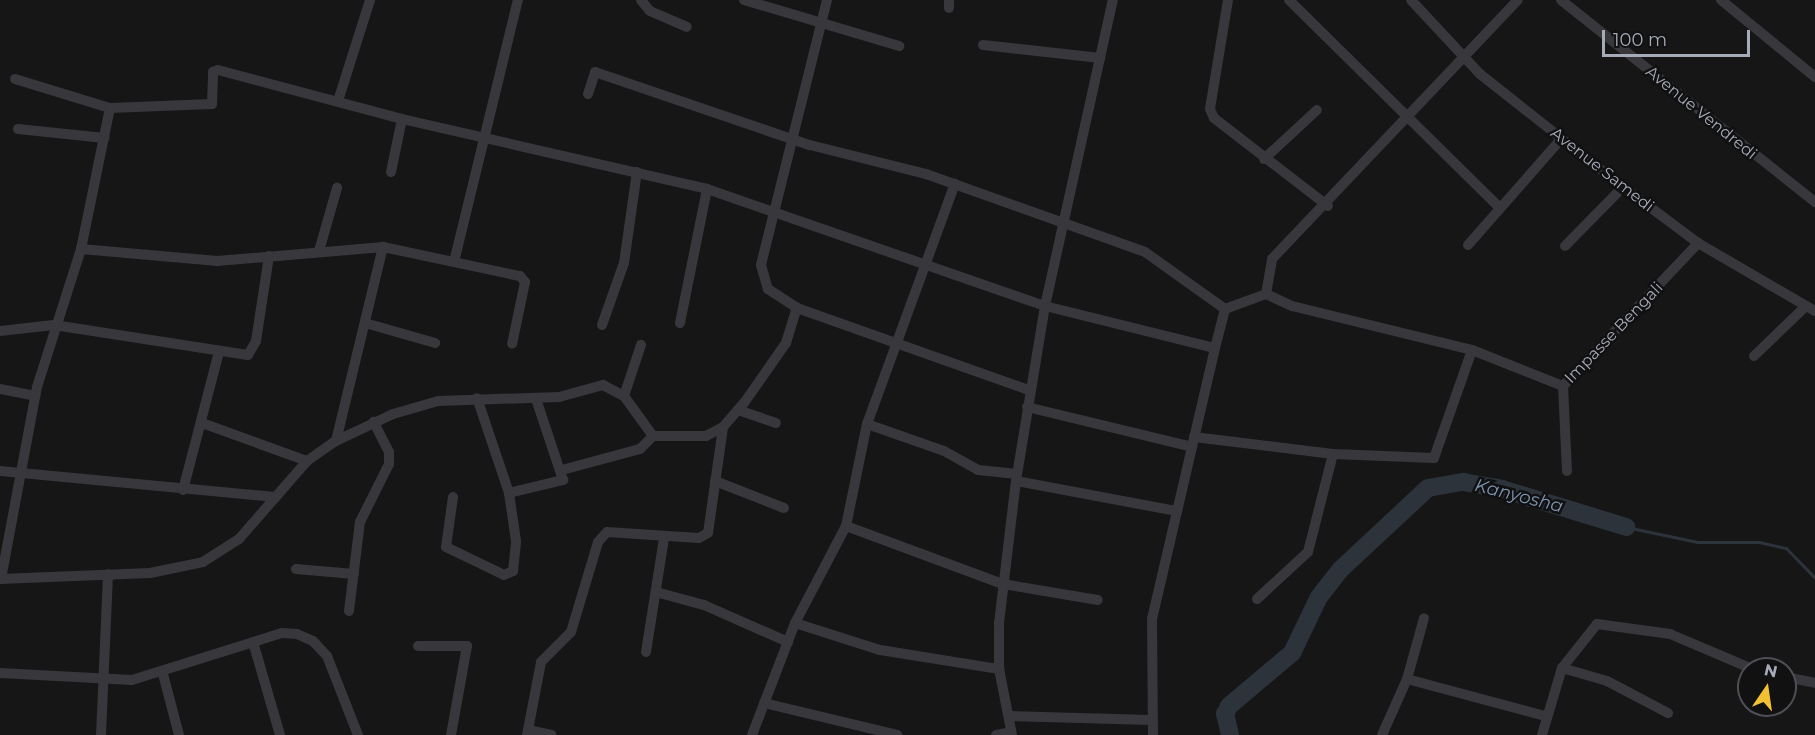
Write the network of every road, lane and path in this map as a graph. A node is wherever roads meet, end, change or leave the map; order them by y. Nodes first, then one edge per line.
1 (370, 0) edge
2 (518, 0) edge
3 (641, 0) edge
4 (744, 0) edge
5 (827, 0) edge
6 (1113, 0) edge
7 (1228, 0) edge
8 (1289, 0) edge
9 (1412, 0) edge
10 (1518, 0) edge
11 (1562, 0) edge
12 (1721, 0) edge
13 (818, 24) junction
14 (687, 27) dead end
15 (983, 45) dead end
16 (899, 46) dead end
17 (1100, 58) junction
18 (1463, 58) junction
19 (1815, 76) edge
20 (15, 79) dead end
21 (588, 94) dead end
22 (338, 101) junction
23 (110, 108) junction
24 (1317, 110) dead end
25 (1408, 114) junction
26 (402, 119) junction
27 (18, 129) dead end
28 (789, 136) junction
29 (105, 138) junction
30 (485, 139) junction
31 (1561, 139) junction
32 (1264, 159) junction
33 (391, 172) dead end
34 (637, 172) junction
35 (955, 184) junction
36 (1623, 187) junction
37 (337, 188) dead end
38 (706, 189) junction
39 (1815, 202) edge
40 (1328, 206) junction
41 (1499, 207) junction
42 (774, 209) junction
43 (1063, 223) junction
44 (1698, 243) junction
45 (1468, 245) dead end
46 (1565, 246) dead end
47 (383, 247) junction
48 (81, 249) junction
49 (319, 251) junction
50 (269, 256) junction
51 (454, 262) junction
52 (926, 265) junction
53 (1266, 294) junction
54 (1045, 306) junction
55 (797, 308) junction
56 (1811, 308) edge
57 (1225, 309) junction
58 (365, 323) junction
59 (680, 323) dead end
60 (54, 325) junction
61 (602, 325) dead end
62 (0, 330) edge
63 (435, 343) dead end
64 (895, 343) junction
65 (512, 344) dead end
66 (641, 345) dead end
67 (1215, 348) junction
68 (1472, 350) junction
69 (219, 352) junction
70 (1754, 356) dead end
71 (1563, 386) junction
72 (0, 389) edge
73 (1029, 390) junction
74 (34, 396) junction
75 (624, 396) junction
76 (477, 398) junction
77 (536, 399) junction
78 (1027, 407) junction
79 (738, 411) junction
80 (374, 422) junction
81 (202, 423) junction
82 (776, 423) dead end
83 (867, 424) junction
84 (723, 427) junction
85 (653, 436) junction
86 (336, 441) junction
87 (1193, 442) junction
88 (1334, 454) junction
89 (307, 461) junction
90 (562, 470) junction
91 (0, 471) edge
92 (1568, 471) dead end
93 (17, 475) junction
94 (1016, 478) junction
95 (715, 480) junction
96 (183, 490) junction
97 (509, 493) junction
98 (276, 497) junction
99 (453, 497) dead end
100 (784, 508) dead end
101 (1178, 511) junction
102 (846, 526) junction
103 (664, 537) junction
104 (297, 570) dead end
105 (108, 574) junction
106 (354, 574) junction
107 (0, 579) edge
108 (1003, 584) junction
109 (656, 592) junction
110 (1257, 599) dead end
111 (1098, 600) dead end
112 (349, 611) dead end
113 (1424, 618) dead end
114 (795, 623) junction
115 (253, 642) junction
116 (788, 642) junction
117 (418, 646) dead end
118 (646, 652) dead end
119 (1737, 662) edge
120 (1562, 668) junction
121 (999, 669) junction
122 (0, 673) edge
123 (163, 674) junction
124 (1407, 679) junction
125 (1797, 679) edge
126 (105, 681) junction
127 (1815, 683) edge
128 (764, 702) junction
129 (1668, 713) dead end
130 (1009, 716) junction
131 (1545, 716) junction
132 (1152, 720) junction
133 (528, 733) edge
134 (1011, 734) edge
135 (101, 735) edge
136 (179, 735) edge
137 (280, 735) edge
138 (358, 735) edge
139 (451, 735) edge
140 (551, 735) edge
141 (752, 735) edge
142 (897, 735) edge
143 (996, 735) edge
144 (1154, 735) edge
145 (1382, 735) edge
146 (1542, 735) edge

1 - 22 street
2 - 30 street
3 - 14 street
4 - 13 street
5 - 13 street
6 - 17 street
7 - 32 street
8 - 25 street
9 - 18 street, Avenue Samedi
10 - 18 street
11 - 39 street, Avenue Vendredi
12 - 19 street
13 - 16 street
13 - 28 street
15 - 17 street
17 - 43 street
18 - 25 street
18 - 31 street, Avenue Samedi
20 - 23 street
21 - 28 street
22 - 23 street
22 - 26 street
23 - 29 street
24 - 32 street
25 - 40 street
25 - 41 street
26 - 30 street
26 - 33 street
27 - 29 street
28 - 35 street
28 - 42 street
29 - 48 street
30 - 34 street
30 - 51 street
31 - 36 street, Avenue Samedi
31 - 41 street
32 - 40 street
34 - 38 street
34 - 61 street
35 - 43 street
35 - 52 street
36 - 44 street, Avenue Samedi
36 - 46 street
37 - 49 street
38 - 42 street
38 - 59 street
40 - 53 street
41 - 45 street
42 - 52 street
42 - 55 street
43 - 54 street
43 - 57 street
44 - 56 street, Avenue Samedi
44 - 71 street, Impasse Bengali
47 - 49 street
47 - 51 street
47 - 58 street
48 - 50 street
48 - 60 street
49 - 50 street
50 - 69 street
51 - 65 street
52 - 54 street
52 - 64 street
53 - 57 street
53 - 68 street
54 - 67 street
54 - 73 street
55 - 64 street
55 - 79 street
56 - 70 street
57 - 67 street
58 - 63 street
58 - 86 street
60 - 62 street
60 - 69 street
60 - 74 street
64 - 73 street
64 - 83 street
66 - 75 street
67 - 87 street
68 - 71 street
68 - 88 street
69 - 81 street
71 - 92 street, Impasse Bengali
72 - 74 street
73 - 78 street
74 - 93 street
75 - 77 street
75 - 85 street
76 - 77 street
76 - 80 street
76 - 97 street
77 - 90 street
78 - 87 street
78 - 94 street
79 - 82 street
79 - 84 street
80 - 86 street
80 - 106 street
81 - 89 street
81 - 96 street
83 - 94 street
83 - 102 street
84 - 85 street
84 - 95 street
85 - 90 street
86 - 89 street
87 - 88 street
87 - 101 street
88 - 110 street
89 - 98 street
90 - 97 street
91 - 93 street
93 - 96 street
93 - 107 street
94 - 101 street
94 - 108 street
95 - 100 street
95 - 103 street
96 - 98 street
97 - 99 street
98 - 105 street
101 - 132 street
102 - 108 street
102 - 114 street
103 - 109 street
103 - 133 street
104 - 106 street
105 - 107 street
105 - 126 street
106 - 112 street
108 - 111 street
108 - 121 street
109 - 116 street
109 - 118 street
113 - 124 street
114 - 116 street
114 - 121 street
115 - 123 street
115 - 137 street
115 - 138 street
116 - 128 street
117 - 139 street
119 - 120 street
120 - 129 street
120 - 131 street
121 - 130 street
122 - 126 street
123 - 126 street
123 - 136 street
124 - 131 street
124 - 145 street
125 - 127 street
126 - 135 street
128 - 141 street
128 - 142 street
130 - 132 street
130 - 134 street
131 - 146 street
132 - 144 street
133 - 140 street
134 - 143 street

